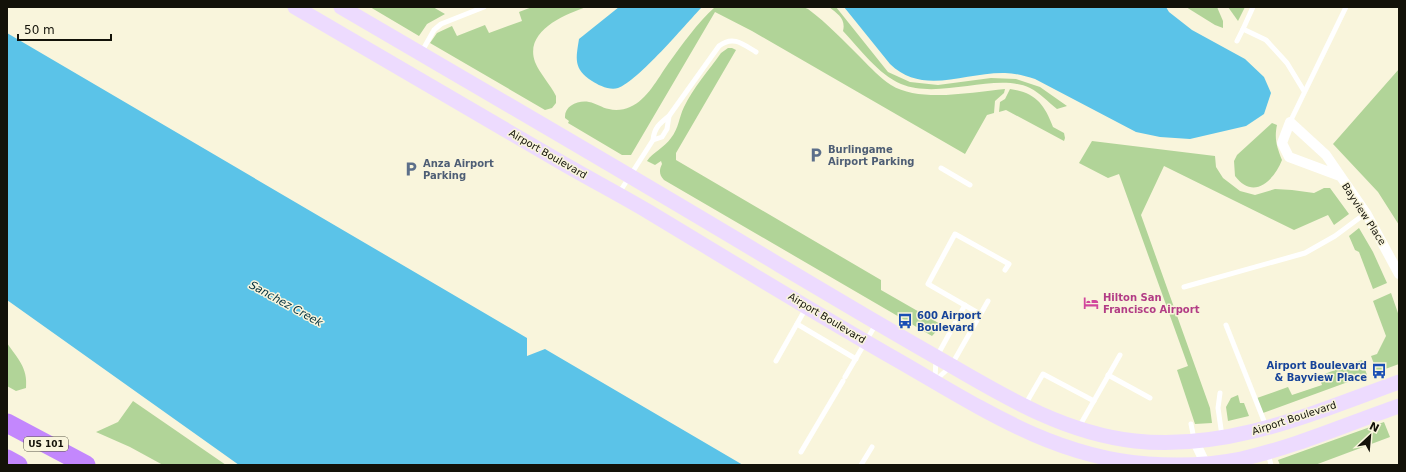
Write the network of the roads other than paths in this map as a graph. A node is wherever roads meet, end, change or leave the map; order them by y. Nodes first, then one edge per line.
1 (296, 7) edge
2 (341, 7) edge
3 (484, 7) edge
4 (1253, 7) edge
5 (1346, 7) edge
6 (1243, 29) junction
7 (1237, 41) dead end
8 (756, 52) dead end
9 (420, 54) junction
10 (408, 73) junction
11 (1304, 91) junction
12 (669, 116) junction
13 (1290, 122) junction
14 (652, 140) junction
15 (570, 141) junction
16 (557, 160) junction
17 (941, 168) dead end
18 (629, 175) junction
19 (1340, 176) junction
20 (970, 185) dead end
21 (618, 194) junction
22 (1366, 214) junction
23 (736, 239) junction
24 (724, 258) junction
25 (1005, 270) dead end
26 (1399, 274) edge
27 (1184, 287) dead end
28 (818, 288) junction
29 (988, 301) dead end
30 (807, 306) junction
31 (965, 306) junction
32 (980, 314) junction
33 (797, 324) junction
34 (877, 324) junction
35 (1226, 325) dead end
36 (866, 342) junction
37 (1120, 355) dead end
38 (936, 358) junction
39 (856, 359) junction
40 (776, 361) dead end
41 (951, 366) junction
42 (1108, 375) junction
43 (935, 381) junction
44 (1399, 382) edge
45 (1220, 393) dead end
46 (1150, 398) dead end
47 (1094, 401) junction
48 (1399, 406) edge
49 (1024, 407) junction
50 (7, 423) edge
51 (1191, 424) dead end
52 (1078, 428) junction
53 (1267, 429) junction
54 (1222, 439) junction
55 (1195, 442) junction
56 (872, 447) dead end
57 (802, 452) dead end
58 (7, 459) edge
59 (1269, 459) edge
60 (1206, 464) edge
61 (18, 465) edge
62 (86, 465) edge
63 (861, 465) edge

1 - 10 main road, Airport Boulevard
2 - 9 main road, Airport Boulevard
3 - 9 lane
4 - 6 lane
5 - 11 lane
6 - 7 lane
6 - 11 lane
8 - 12 lane
9 - 10 main road
9 - 15 main road, Airport Boulevard
10 - 16 main road, Airport Boulevard
11 - 13 lane
12 - 14 lane
12 - 14 lane
13 - 19 street, Bayview Place
13 - 19 street, Bayview Place
14 - 18 lane
15 - 16 main road
15 - 18 main road, Airport Boulevard
16 - 21 main road, Airport Boulevard
17 - 20 lane
18 - 21 lane
18 - 23 main road, Airport Boulevard
19 - 22 street, Bayview Place
21 - 24 main road, Airport Boulevard
22 - 26 street, Bayview Place
22 - 27 lane
23 - 24 main road
23 - 28 main road, Airport Boulevard
24 - 30 main road, Airport Boulevard
25 - 31 lane
28 - 30 main road
28 - 34 main road, Airport Boulevard
29 - 32 lane
30 - 33 lane
30 - 36 main road, Airport Boulevard
31 - 32 lane
31 - 38 lane
32 - 41 lane
33 - 39 lane
33 - 40 lane
34 - 36 lane
34 - 38 main road, Airport Boulevard
35 - 53 lane
36 - 39 lane
36 - 43 main road, Airport Boulevard
37 - 42 lane
38 - 41 main road, Airport Boulevard
38 - 43 lane
39 - 57 lane
41 - 43 lane
41 - 49 main road, Airport Boulevard
42 - 46 lane
42 - 47 lane
43 - 60 main road, Airport Boulevard
44 - 53 main road, Airport Boulevard
45 - 54 lane
47 - 49 lane
47 - 52 lane
48 - 59 main road, Airport Boulevard
49 - 52 main road, Airport Boulevard
50 - 62 highway, US 101
51 - 55 lane
52 - 55 main road, Airport Boulevard
53 - 54 main road, Airport Boulevard
54 - 55 main road, Airport Boulevard
55 - 60 street
56 - 63 lane
58 - 61 highway
59 - 60 main road, Airport Boulevard

